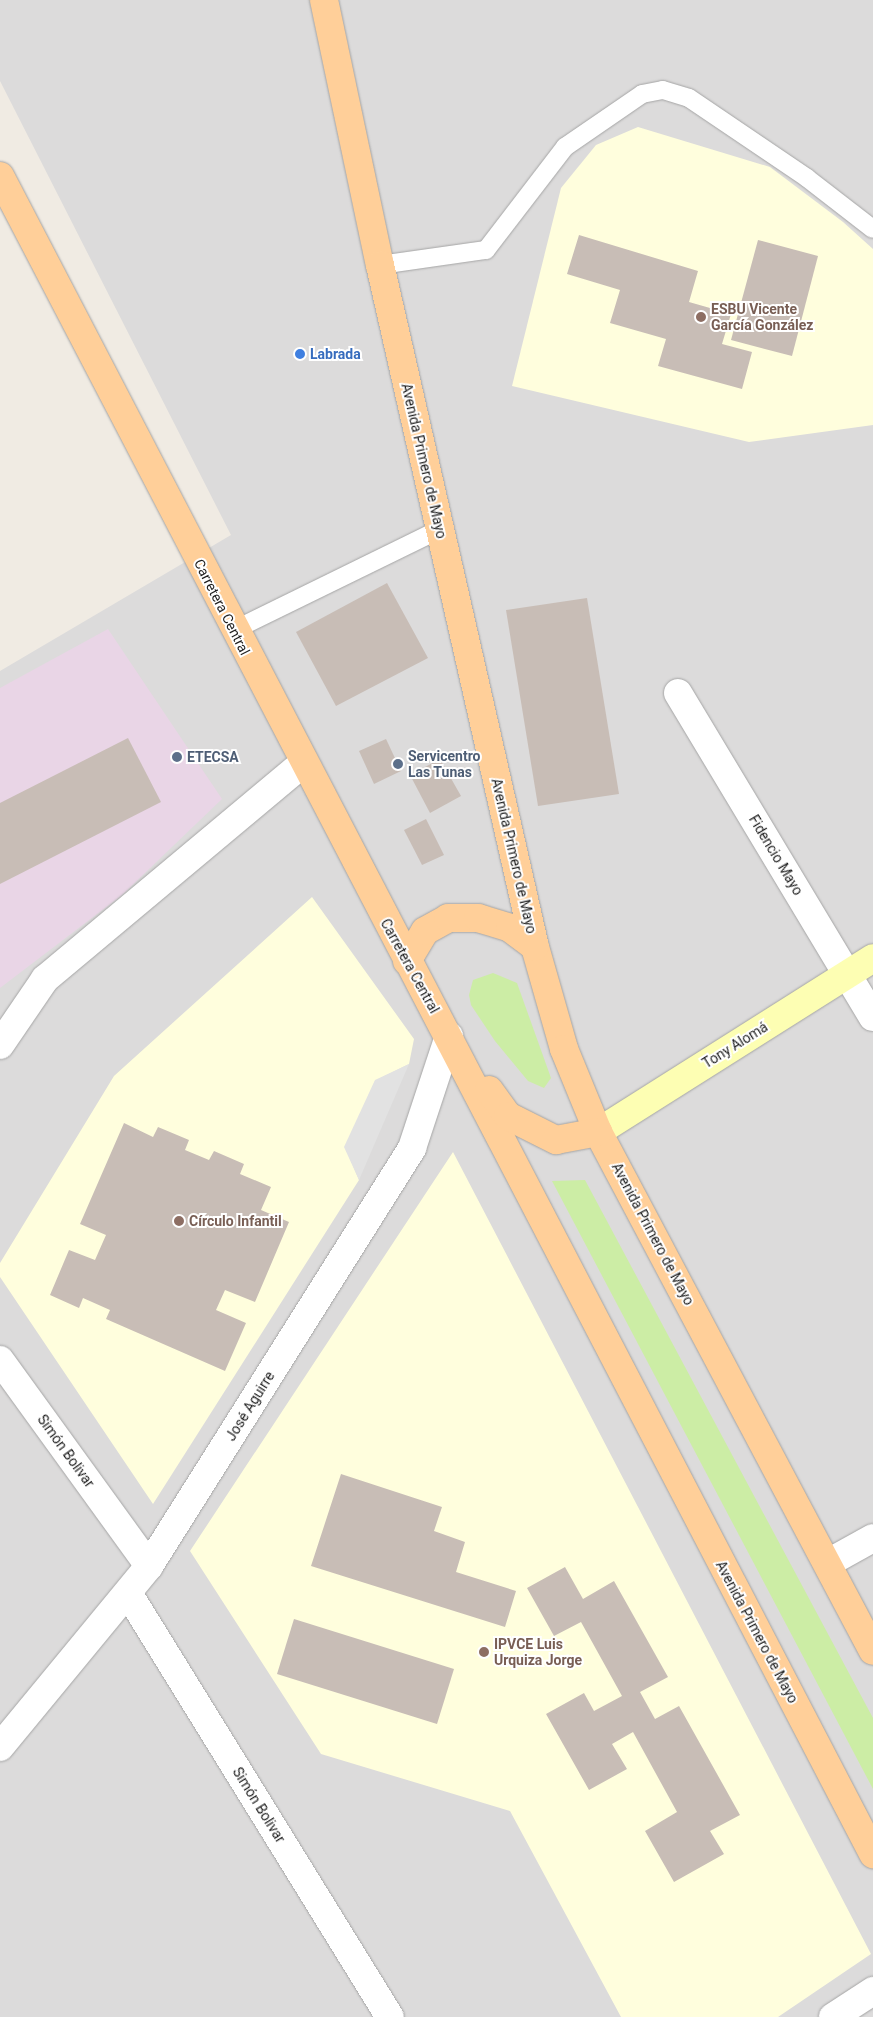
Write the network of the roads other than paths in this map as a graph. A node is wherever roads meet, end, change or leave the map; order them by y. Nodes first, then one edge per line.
1 (324, 0) edge
2 (0, 176) edge
3 (873, 229) edge
4 (380, 264) junction
5 (440, 529) junction
6 (234, 630) junction
7 (678, 693) dead end
8 (303, 763) junction
9 (535, 948) junction
10 (873, 958) edge
11 (407, 961) junction
12 (848, 973) junction
13 (873, 1017) edge
14 (449, 1036) junction
15 (0, 1044) edge
16 (598, 1132) junction
17 (0, 1360) edge
18 (873, 1538) edge
19 (828, 1563) junction
20 (149, 1566) junction
21 (128, 1593) junction
22 (873, 1651) edge
23 (0, 1747) edge
24 (873, 1854) edge
25 (873, 1990) edge
26 (390, 2017) edge
27 (832, 2017) edge

1 - 4 main road, Avenida Primero de Mayo
2 - 6 main road, Carretera Central
3 - 4 lane
4 - 5 main road, Avenida Primero de Mayo
5 - 6 lane
5 - 9 main road, Avenida Primero de Mayo
6 - 8 main road, Carretera Central
7 - 12 street, Fidencio Mayo
8 - 11 main road, Carretera Central
8 - 15 street
9 - 11 main road
9 - 16 main road, Avenida Primero de Mayo
10 - 12 street, Tony Alomá
11 - 14 main road, Carretera Central
12 - 13 street, Fidencio Mayo
12 - 16 street, Tony Alomá
14 - 16 main road
14 - 20 street, José Aguirre
14 - 24 main road, Avenida Primero de Mayo
16 - 19 main road, Avenida Primero de Mayo
17 - 20 street, Simón Bolivar
18 - 19 street
19 - 22 main road, Avenida Primero de Mayo
20 - 21 street, José Aguirre
21 - 23 street, José Aguirre
21 - 26 street, Simón Bolivar
25 - 27 street

